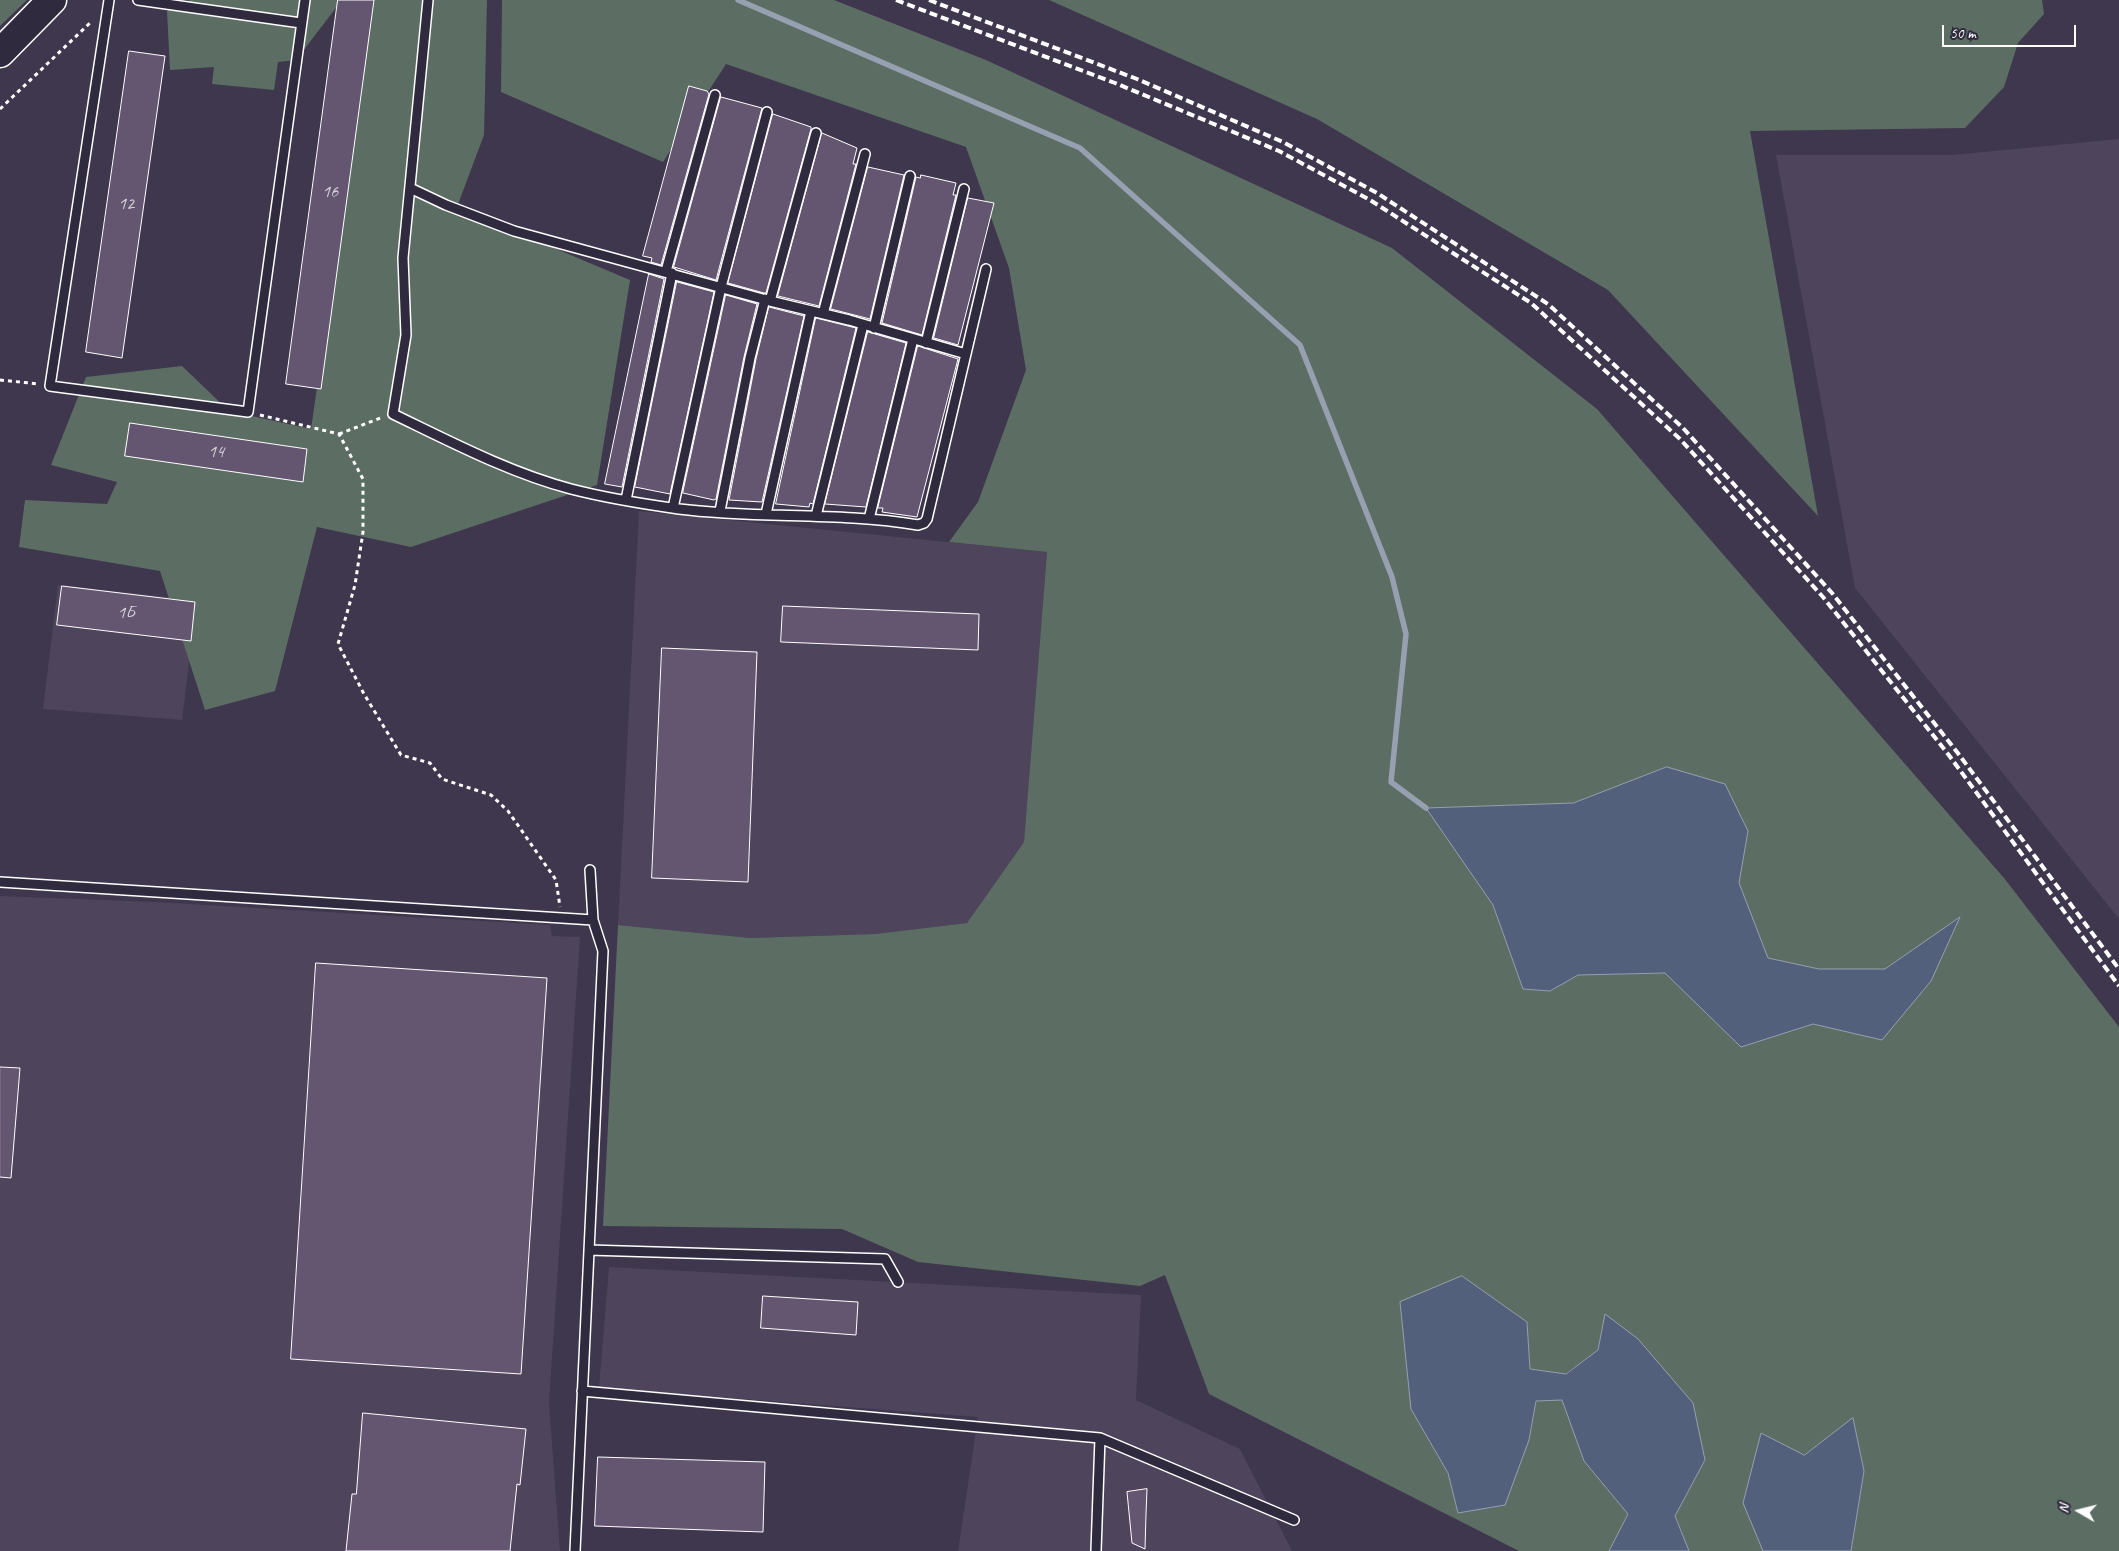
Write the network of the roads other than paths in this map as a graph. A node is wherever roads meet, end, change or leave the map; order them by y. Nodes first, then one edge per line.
1 (52, 0) edge
2 (138, 0) edge
3 (305, 0) edge
4 (428, 0) edge
5 (108, 3) edge
6 (302, 23) junction
7 (0, 53) edge
8 (715, 95) dead end
9 (767, 112) dead end
10 (816, 133) dead end
11 (865, 154) dead end
12 (910, 176) dead end
13 (410, 188) junction
14 (964, 189) dead end
15 (986, 270) dead end
16 (669, 272) junction
17 (721, 287) junction
18 (768, 300) junction
19 (810, 310) junction
20 (823, 314) junction
21 (863, 325) junction
22 (874, 328) junction
23 (913, 339) junction
24 (926, 343) junction
25 (966, 354) junction
26 (626, 500) junction
27 (674, 508) junction
28 (720, 512) junction
29 (766, 514) junction
30 (816, 516) junction
31 (869, 519) junction
32 (590, 870) dead end
33 (0, 882) edge
34 (593, 920) junction
35 (589, 1250) junction
36 (898, 1282) dead end
37 (582, 1391) junction
38 (1100, 1438) junction
39 (1294, 1520) dead end
40 (575, 1551) edge
41 (1096, 1551) edge

1 - 7 highway
2 - 6 lane
3 - 6 lane
4 - 13 lane
5 - 6 lane
8 - 16 lane
9 - 17 lane
10 - 18 lane
11 - 20 lane
12 - 22 lane
13 - 16 lane
13 - 26 lane
14 - 24 lane
15 - 25 lane
16 - 17 lane
16 - 26 lane
17 - 18 lane
17 - 27 lane
18 - 19 lane
18 - 28 lane
19 - 20 lane
19 - 29 lane
20 - 21 lane
21 - 22 lane
21 - 30 lane
22 - 23 lane
23 - 24 lane
23 - 31 lane
24 - 25 lane
25 - 31 lane
26 - 27 lane
27 - 28 lane
28 - 29 lane
29 - 30 lane
30 - 31 lane
32 - 34 lane
33 - 34 lane
34 - 35 lane
35 - 36 lane
35 - 37 lane
37 - 38 lane
37 - 40 lane
38 - 39 lane
38 - 41 lane

